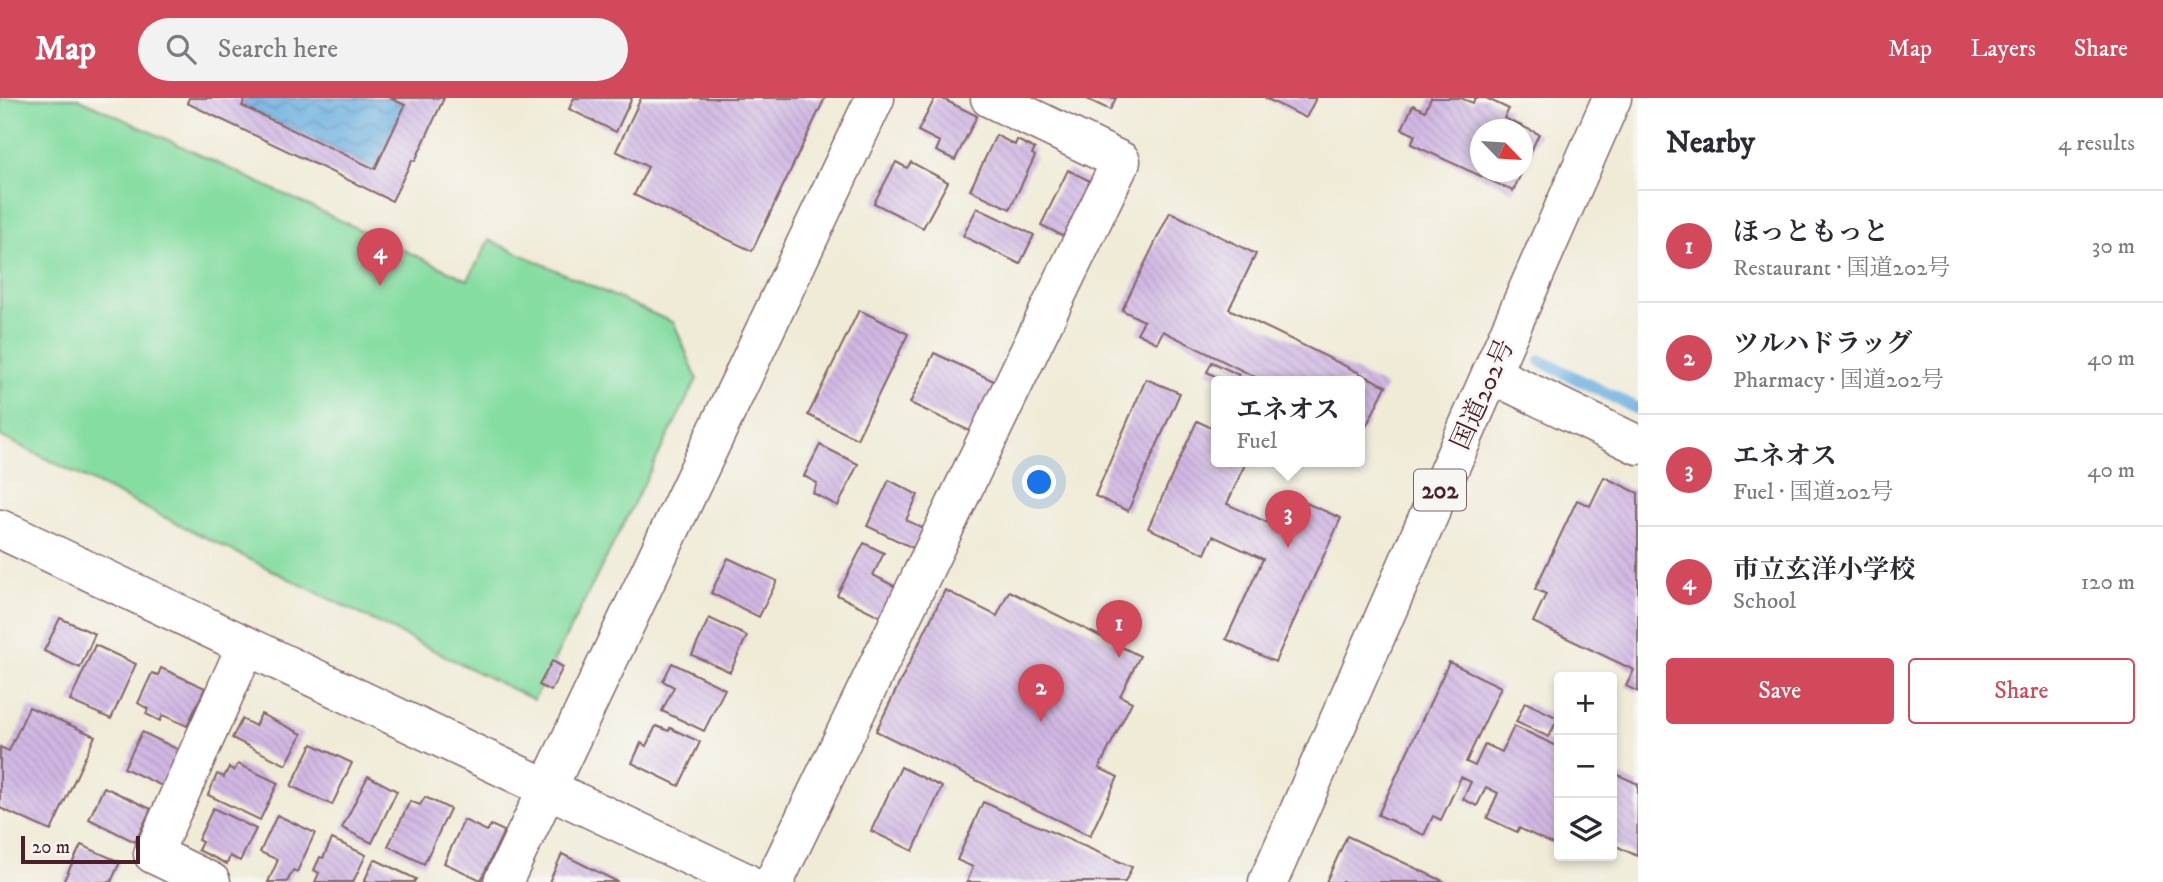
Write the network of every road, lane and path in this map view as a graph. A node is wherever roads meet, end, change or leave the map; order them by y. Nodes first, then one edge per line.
1 (875, 98) edge
2 (990, 98) edge
3 (1612, 98) edge
4 (1491, 374) junction
5 (1638, 445) edge
6 (0, 529) edge
7 (246, 646) junction
8 (549, 787) junction
9 (211, 882) edge
10 (503, 882) edge
11 (745, 882) edge
12 (775, 882) edge
13 (1268, 882) edge

1 - 8 main road
2 - 12 main road
3 - 4 main road, 国道202号 / 202
4 - 5 main road
4 - 13 main road, 国道202号 / 202
6 - 7 main road
7 - 8 main road
7 - 9 main road
8 - 10 main road
8 - 11 main road

